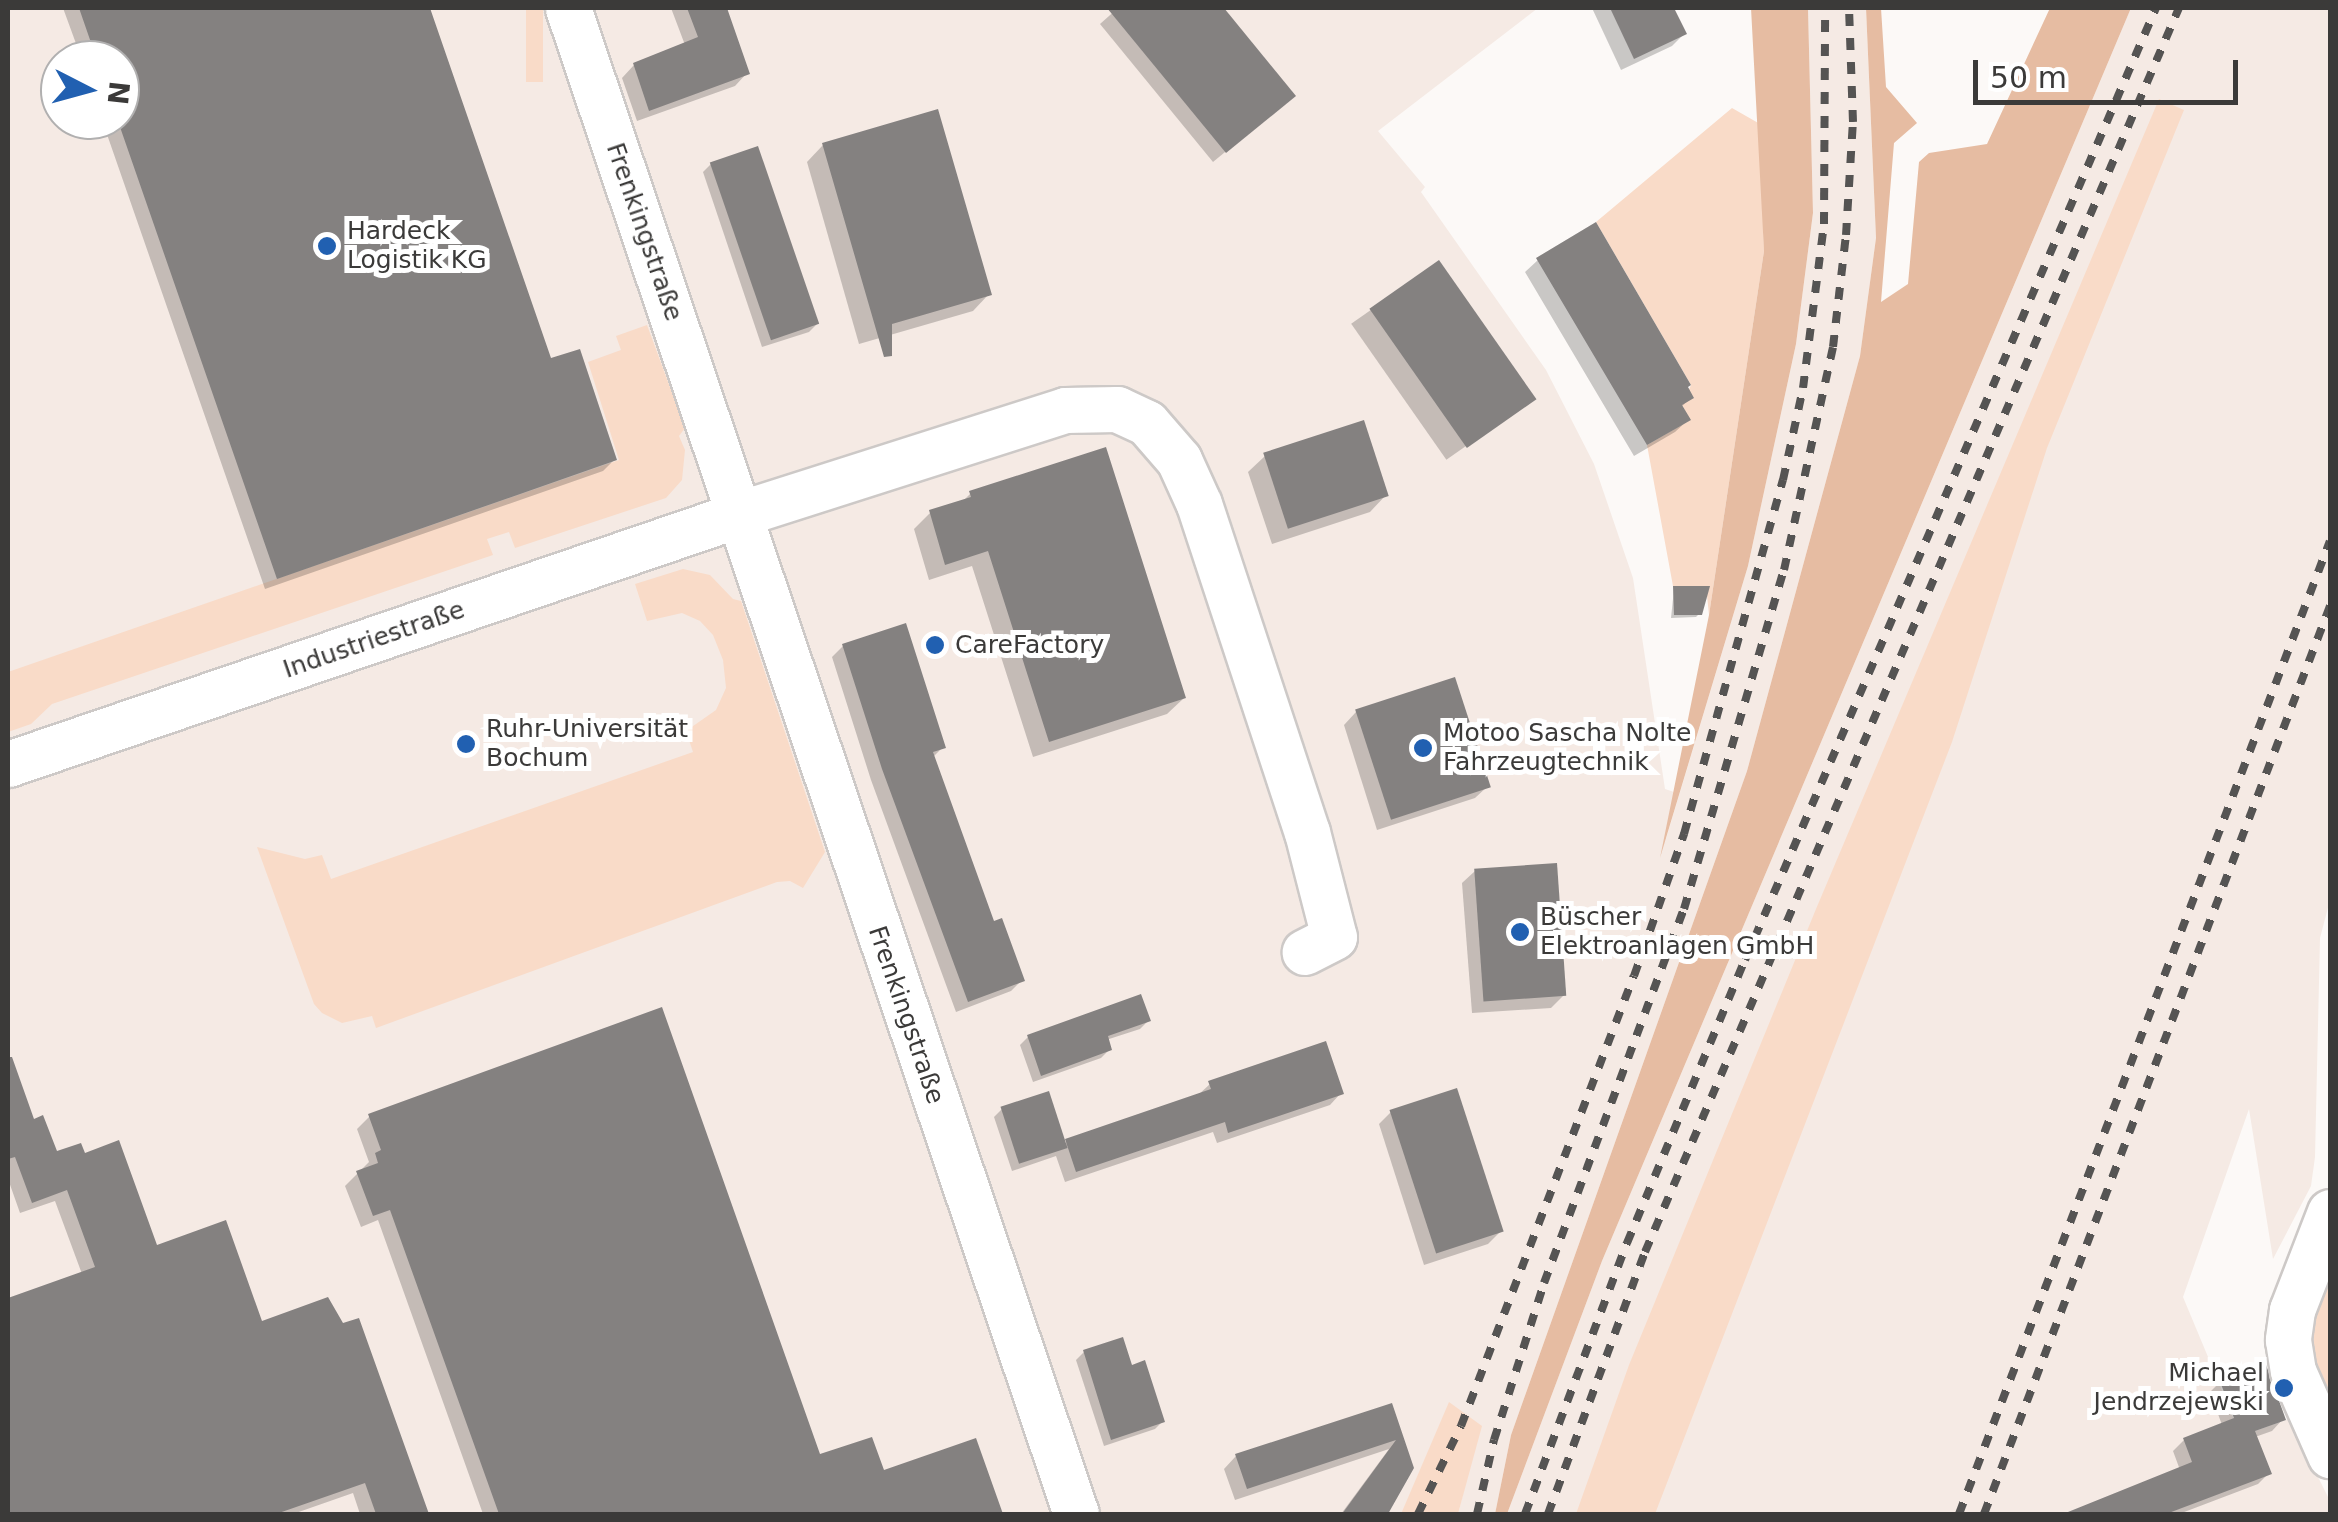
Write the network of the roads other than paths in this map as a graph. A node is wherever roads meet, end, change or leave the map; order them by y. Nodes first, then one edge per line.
1 (568, 8) edge
2 (740, 514) junction
3 (8, 764) edge
4 (1305, 952) dead end
5 (2330, 1212) edge
6 (2330, 1454) edge
7 (1076, 1514) edge

1 - 2 street, Frenkingstraße
2 - 3 street, Industriestraße
2 - 4 street
2 - 7 street, Frenkingstraße
5 - 6 street

